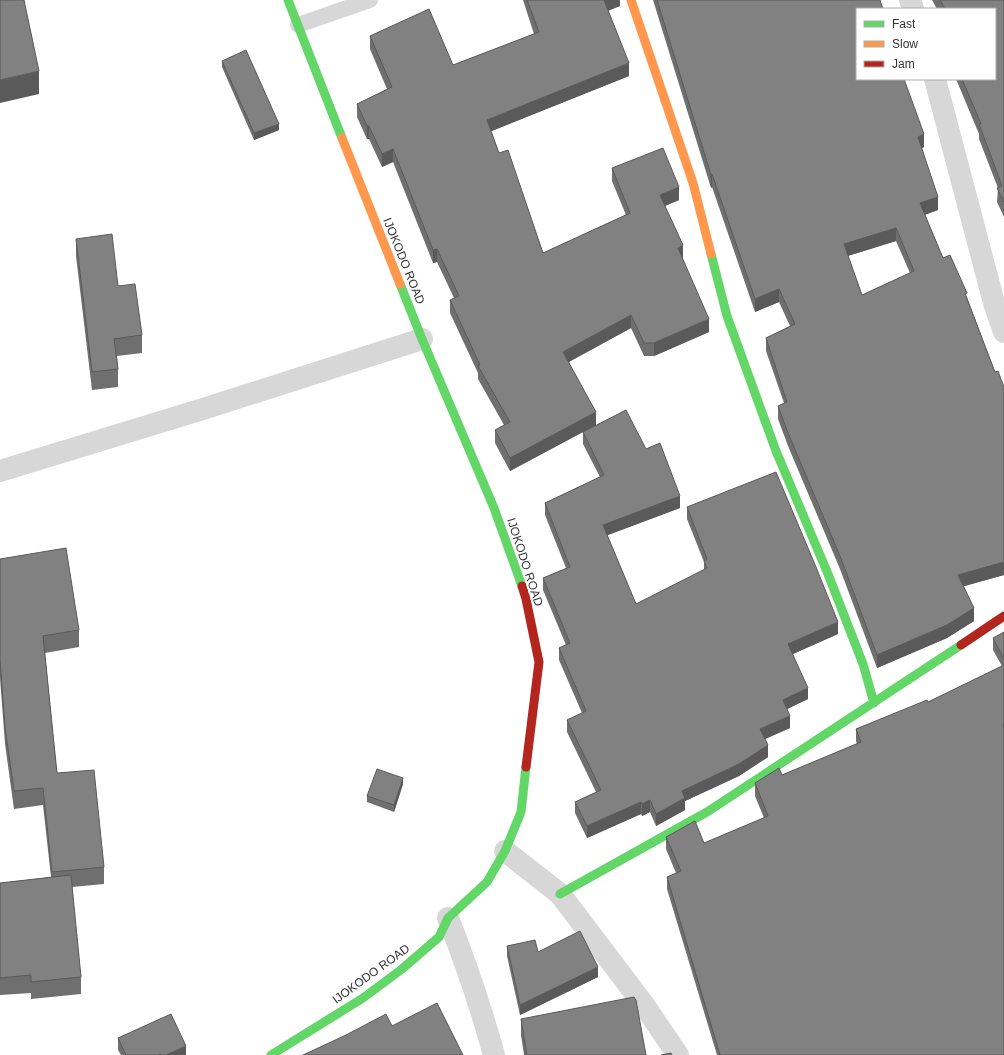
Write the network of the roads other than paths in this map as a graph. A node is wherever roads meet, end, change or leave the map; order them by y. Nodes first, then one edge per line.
1 (288, 0) edge
2 (370, 0) edge
3 (631, 0) edge
4 (298, 25) junction
5 (935, 80) edge
6 (1004, 332) edge
7 (422, 339) junction
8 (0, 471) edge
9 (1004, 616) edge
10 (874, 703) junction
11 (505, 851) junction
12 (560, 894) junction
13 (448, 918) junction
14 (271, 1055) edge
15 (494, 1055) edge
16 (678, 1055) edge

1 - 4 street, IJOKODO ROAD
2 - 4 lane
3 - 10 street
4 - 7 street, IJOKODO ROAD
5 - 6 street
7 - 8 street
7 - 11 street, IJOKODO ROAD
9 - 10 street
10 - 12 street
11 - 12 street
11 - 13 street, IJOKODO ROAD
12 - 16 street
13 - 14 street, IJOKODO ROAD
13 - 15 street

